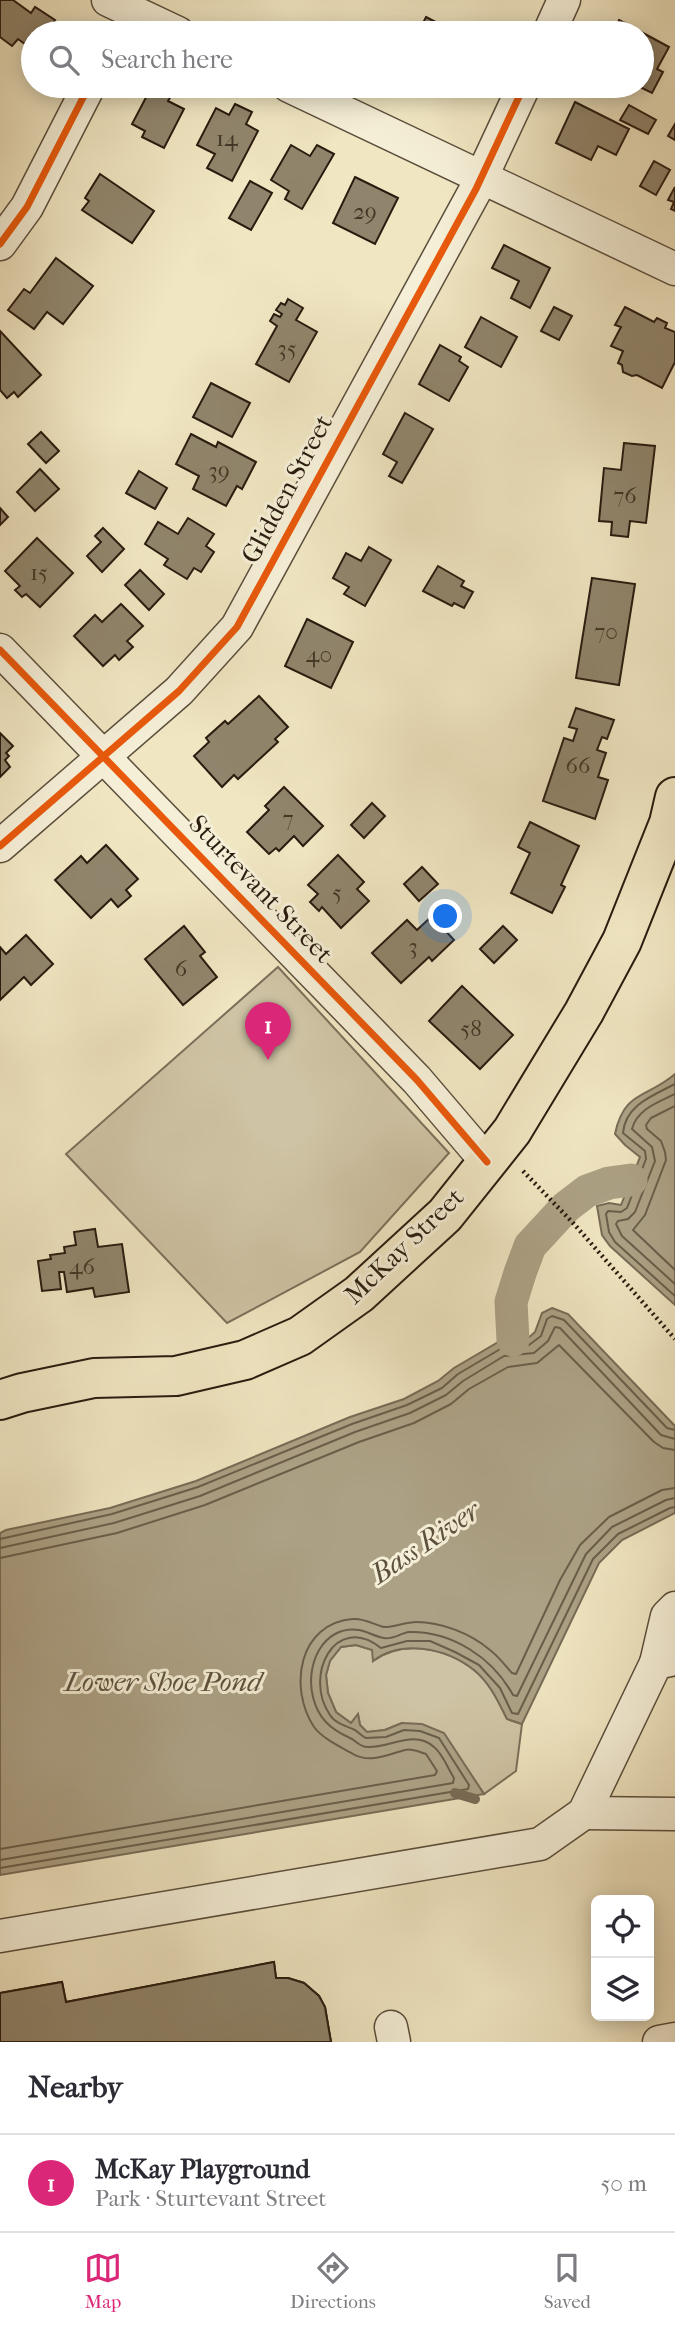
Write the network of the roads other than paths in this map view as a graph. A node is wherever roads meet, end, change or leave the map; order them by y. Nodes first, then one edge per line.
1 (564, 0) edge
2 (121, 11) edge
3 (147, 21) edge
4 (554, 21) edge
5 (83, 98) edge
6 (314, 98) edge
7 (518, 98) edge
8 (482, 177) junction
9 (0, 244) edge
10 (675, 269) edge
11 (0, 650) edge
12 (103, 757) junction
13 (675, 797) edge
14 (0, 846) edge
15 (487, 1162) junction
16 (0, 1400) edge
17 (675, 1608) edge
18 (666, 1661) edge
19 (584, 1813) junction
20 (675, 1814) edge
21 (0, 1936) edge
22 (675, 2039) edge
23 (659, 2042) edge

1 - 4 street
2 - 3 street
5 - 9 street
6 - 8 street
7 - 8 street, Glidden Street
8 - 10 street
8 - 12 street, Glidden Street
11 - 12 street, Sturtevant Street
12 - 14 street, Glidden Street
12 - 15 street, Sturtevant Street
13 - 15 main road, McKay Street
15 - 16 main road, McKay Street
17 - 18 street
18 - 19 street
19 - 20 street
19 - 21 street
22 - 23 street

